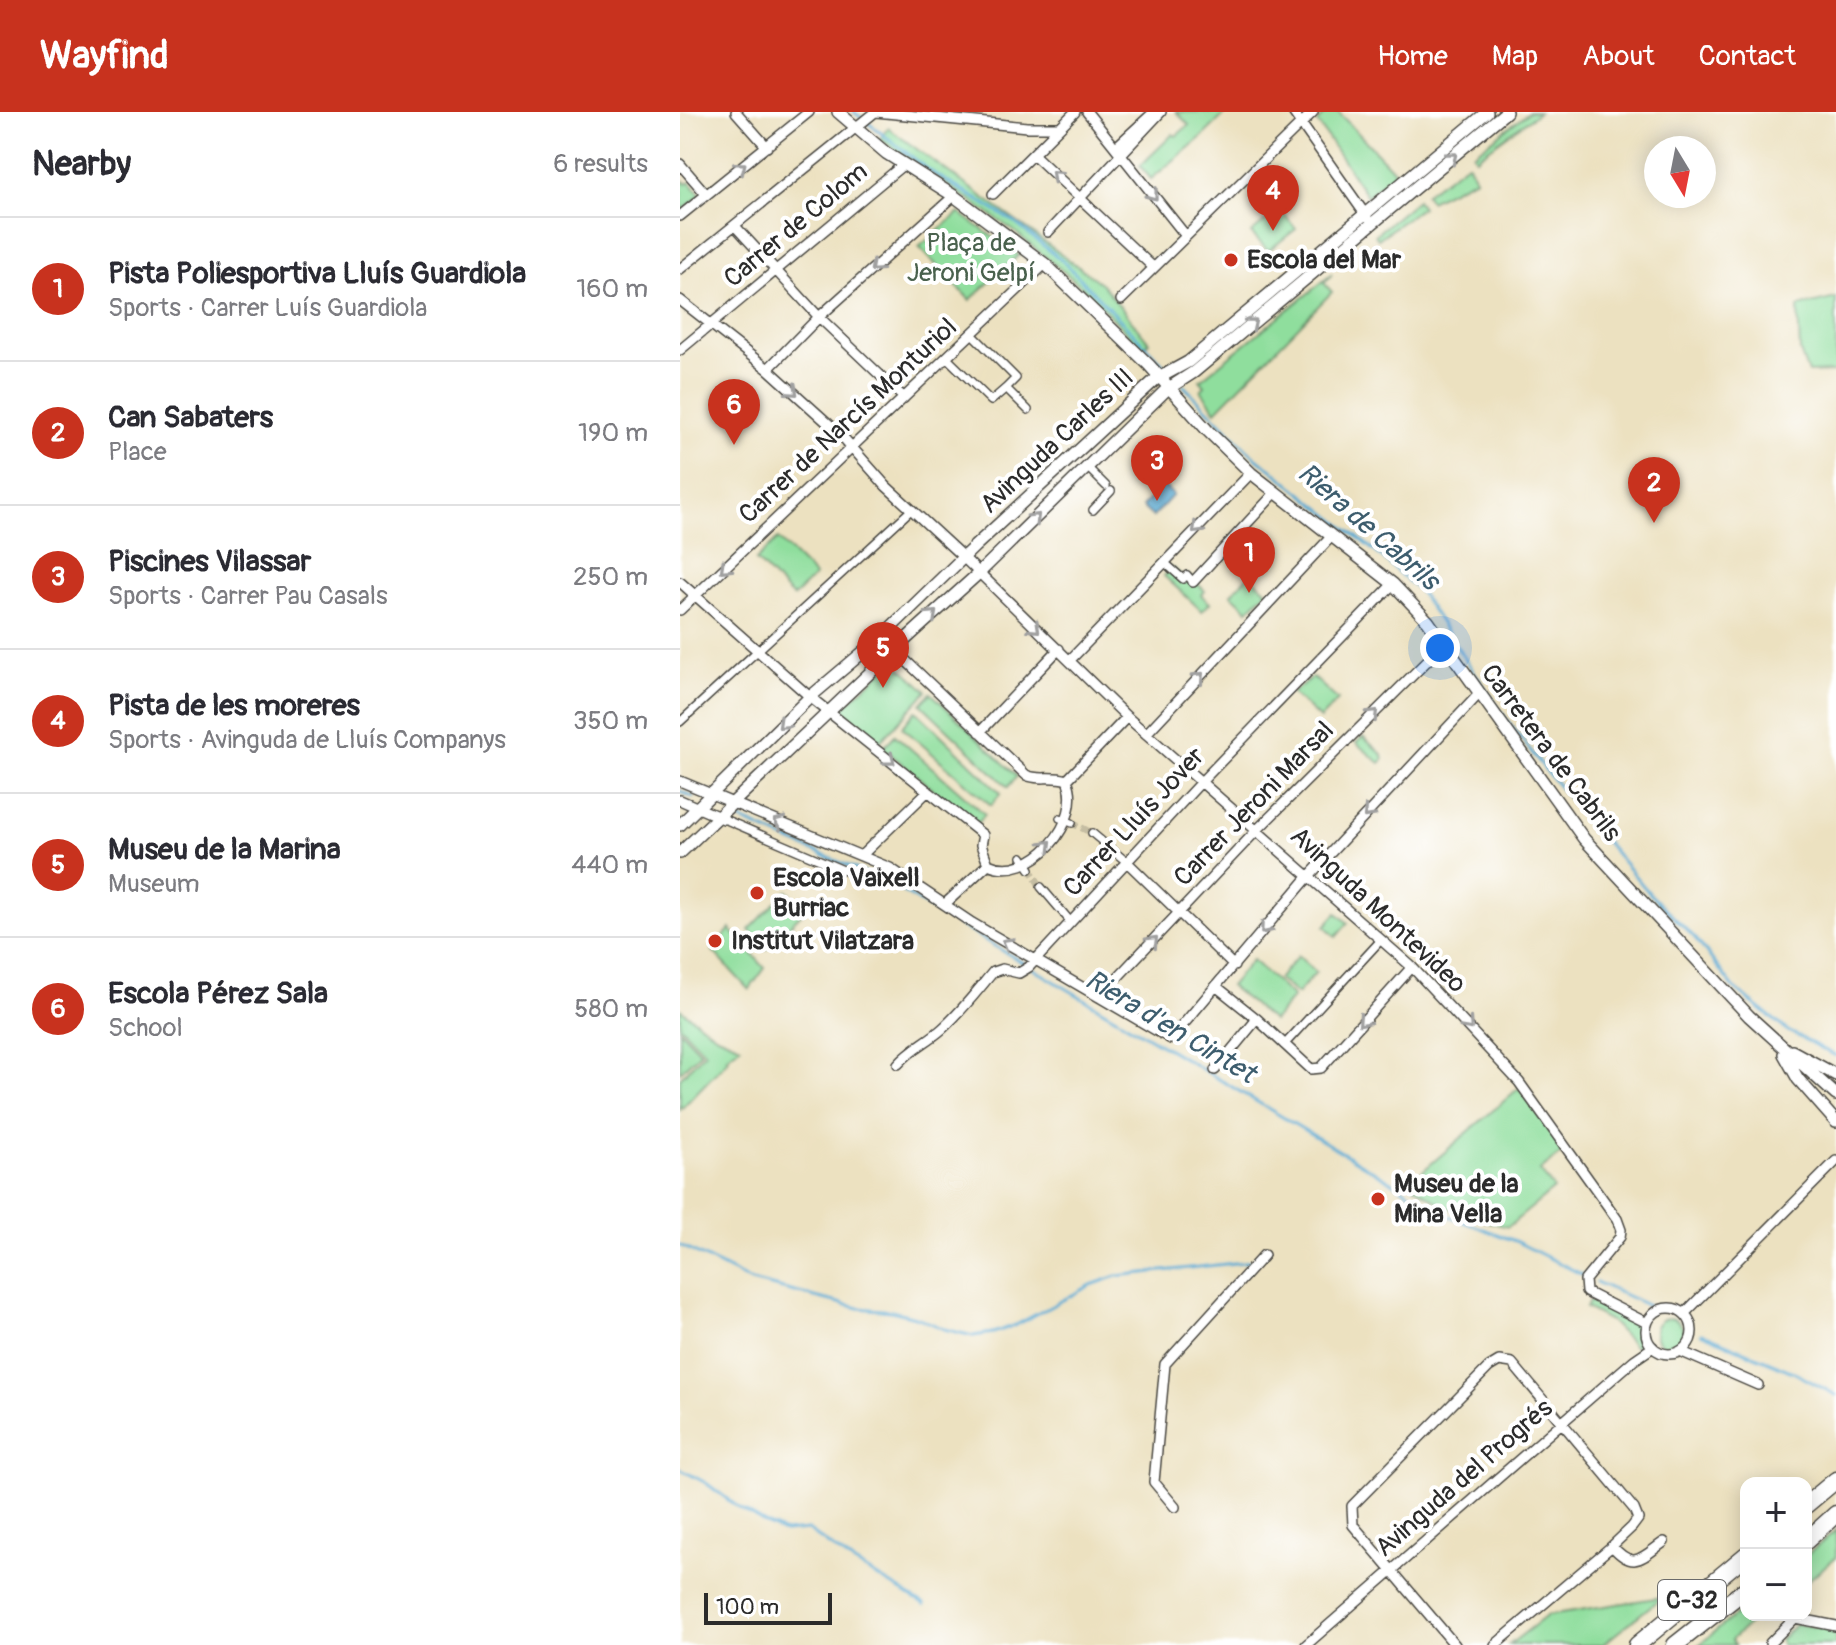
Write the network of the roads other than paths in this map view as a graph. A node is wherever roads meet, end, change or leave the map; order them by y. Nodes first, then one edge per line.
1 (736, 112) edge
2 (809, 112) edge
3 (838, 112) edge
4 (1075, 112) edge
5 (1087, 112) edge
6 (1154, 112) edge
7 (1161, 112) edge
8 (1293, 112) edge
9 (1313, 112) edge
10 (1487, 112) edge
11 (1506, 112) edge
12 (874, 113) edge
13 (1301, 123) junction
14 (1060, 127) junction
15 (860, 132) junction
16 (767, 147) junction
17 (1119, 151) junction
18 (1033, 154) junction
19 (680, 164) edge
20 (904, 164) junction
21 (706, 194) junction
22 (993, 194) dead end
23 (954, 196) junction
24 (1082, 199) junction
25 (680, 216) edge
26 (1368, 218) junction
27 (735, 226) junction
28 (1048, 232) dead end
29 (1186, 236) junction
30 (1045, 264) junction
31 (1154, 268) junction
32 (680, 269) edge
33 (775, 271) junction
34 (680, 300) edge
35 (1121, 300) dead end
36 (819, 317) junction
37 (710, 325) junction
38 (972, 334) junction
39 (680, 350) edge
40 (947, 358) junction
41 (768, 369) junction
42 (1177, 376) junction
43 (1006, 388) junction
44 (904, 398) junction
45 (1028, 410) dead end
46 (1122, 411) junction
47 (1131, 424) junction
48 (852, 447) junction
49 (1087, 467) junction
50 (1251, 473) junction
51 (1276, 492) junction
52 (911, 510) junction
53 (1093, 510) dead end
54 (1331, 537) junction
55 (963, 557) junction
56 (1164, 562) junction
57 (979, 573) junction
58 (680, 582) edge
59 (1193, 582) joint
60 (1393, 584) junction
61 (695, 596) junction
62 (680, 610) edge
63 (881, 637) junction
64 (1444, 644) junction
65 (895, 649) junction
66 (1059, 649) junction
67 (757, 652) junction
68 (1070, 660) junction
69 (1478, 695) junction
70 (810, 697) junction
71 (828, 712) junction
72 (1127, 717) junction
73 (680, 722) edge
74 (980, 732) junction
75 (1146, 734) junction
76 (1067, 780) junction
77 (680, 781) edge
78 (1201, 782) junction
79 (928, 791) junction
80 (710, 794) junction
81 (680, 800) edge
82 (732, 802) junction
83 (697, 808) junction
84 (721, 818) junction
85 (680, 825) edge
86 (1258, 829) junction
87 (1092, 833) tunnel mouth
88 (680, 853) edge
89 (861, 856) junction
90 (1128, 863) junction
91 (988, 864) junction
92 (855, 875) dead end
93 (1309, 876) junction
94 (1041, 887) tunnel mouth
95 (945, 904) junction
96 (1179, 914) junction
97 (1070, 921) junction
98 (1380, 941) junction
99 (1035, 960) junction
100 (1234, 966) junction
101 (1412, 967) junction
102 (1217, 987) junction
103 (1099, 997) junction
104 (1257, 1019) junction
105 (1778, 1043) junction
106 (1284, 1045) junction
107 (898, 1064) dead end
108 (1215, 1070) dead end
109 (1836, 1075) edge
110 (1836, 1095) edge
111 (1836, 1122) edge
112 (1836, 1161) edge
113 (1264, 1255) dead end
114 (1685, 1313) junction
115 (1647, 1323) junction
116 (1653, 1347) junction
117 (1680, 1351) junction
118 (1758, 1385) dead end
119 (1562, 1424) junction
120 (1836, 1480) edge
121 (1812, 1500) edge
122 (1175, 1507) dead end
123 (1836, 1514) edge
124 (1812, 1536) edge
125 (1664, 1542) dead end
126 (1612, 1546) junction
127 (1740, 1560) edge
128 (1392, 1570) junction
129 (1740, 1594) edge
130 (1836, 1626) edge
131 (1770, 1643) dead end
132 (1306, 1645) edge
133 (1455, 1645) edge
134 (1495, 1645) edge
135 (1637, 1645) edge
136 (1675, 1645) edge

1 - 16 street
2 - 16 street
3 - 15 street, Carretera de Cabrils
4 - 14 street
5 - 17 street
6 - 17 street
7 - 17 street
8 - 13 street
9 - 13 street
10 - 26 street
26 -> 11 street
12 - 14 street
12 - 15 street
13 - 26 street
13 - 29 street
14 - 18 street
15 - 20 street, Carretera de Cabrils
15 - 27 street
21 -> 16 street
17 - 24 street
17 -> 29 street
18 - 22 street
24 -> 18 street
19 - 21 street
20 - 23 street, Carretera de Cabrils
20 - 33 street, Carrer de Colom
21 - 25 street
23 - 30 street, Carretera de Cabrils
23 -> 36 street
24 - 28 street
24 - 31 street
26 - 42 street
27 - 32 street
27 - 33 street
29 - 31 street
30 - 38 street, Carrer de Narcís Monturiol
30 - 42 street, Carretera de Cabrils
31 - 35 street
33 - 36 street
33 - 37 street, Carrer de Colom
34 - 37 street, Avinguda Montevideo
36 - 41 street
36 - 44 street
37 - 39 street, Carrer de Colom
37 - 41 street, Avinguda Montevideo
38 - 40 street, Carrer de Narcís Monturiol
38 - 43 street
40 - 43 street
40 - 44 street, Carrer de Narcís Monturiol
41 -> 48 street, Avinguda Montevideo
42 - 46 street, Avinguda Carles III
42 - 47 street, Avinguda Carles III
42 - 50 street, Carretera de Cabrils
43 - 45 street
44 - 48 street, Carrer de Narcís Monturiol
46 - 47 street
46 - 55 street, Avinguda Carles III
47 - 49 street, Avinguda Carles III
48 - 52 street, Avinguda Montevideo
48 -> 61 street, Carrer de Narcís Monturiol
49 - 53 street
57 -> 49 street, Avinguda Carles III
50 - 51 street, Carretera de Cabrils
50 -> 56 street
51 - 54 street, Carretera de Cabrils
51 - 59 street
52 - 55 street, Avinguda Montevideo
52 - 67 street
54 - 60 street, Carretera de Cabrils
75 -> 54 street
55 - 57 street, Avinguda Montevideo
55 - 63 street, Avinguda Carles III
56 - 59 street
56 - 68 street
65 -> 57 street, Avinguda Carles III
57 -> 66 street, Avinguda Montevideo
58 - 61 street
60 - 64 street, Carretera de Cabrils
60 - 78 street, Carrer Lluís Jover
61 - 62 street, Carrer de Narcís Monturiol
61 - 67 street
63 - 65 street
63 - 70 street, Avinguda Carles III
64 - 69 street, Carretera de Cabrils
86 -> 64 street, Carrer Jeroni Marsal
65 - 71 street, Avinguda Carles III
65 - 74 street
66 - 68 street, Avinguda Montevideo
66 - 74 street
67 - 70 street
67 - 73 street
68 - 72 street, Avinguda Montevideo
69 -> 93 street
69 - 105 street, Carretera de Cabrils
70 - 71 street
70 -> 80 street, Avinguda Carles III
71 -> 79 street
71 - 82 street, Avinguda Carles III
72 - 75 street, Avinguda Montevideo
72 - 76 street
74 - 76 street
75 - 78 street, Avinguda Montevideo
91 -> 76 street
77 - 80 street
78 - 86 street, Avinguda Montevideo
78 - 90 street, Carrer Lluís Jover
79 - 89 street
79 - 91 street
80 - 82 street
80 - 83 street, Avinguda Carles III
81 - 83 street
82 - 84 street, Avinguda Carles III
89 -> 82 street
83 - 84 street
83 - 85 street, Avinguda Carles III
84 - 88 street, Avinguda Carles III
84 - 92 street
86 - 93 street, Avinguda Montevideo
86 - 96 street, Carrer Jeroni Marsal
87 - 90 street
89 - 95 street
90 - 96 street
90 - 97 street, Carrer Lluís Jover
91 - 95 street
93 - 98 street, Avinguda Montevideo
93 -> 100 street
94 - 97 street
99 -> 95 street
96 - 100 street
103 -> 96 street, Carrer Jeroni Marsal
97 - 99 street, Carrer Lluís Jover
98 - 101 street, Avinguda Montevideo
98 - 106 street
99 - 103 street
99 - 107 street
100 - 102 street
101 -> 106 street
101 -> 115 street, Avinguda Montevideo
102 - 103 street
102 - 104 street
104 - 106 street
104 - 108 street
105 - 109 street
105 - 110 street, Carretera de Cabrils
105 - 111 street
112 - 114 street
113 - 122 street
114 - 115 street
114 - 117 street
115 - 116 street
116 - 117 street
116 - 119 street, Avinguda del Progrés
117 - 118 street
119 - 126 street
119 - 128 street, Avinguda del Progrés
119 - 128 street
120 - 121 highway
123 - 124 highway
125 - 126 street
126 - 134 street
127 - 135 highway, C-32
128 - 132 street, Avinguda del Progrés
128 - 133 street
129 - 136 highway, C-32
130 - 131 street

